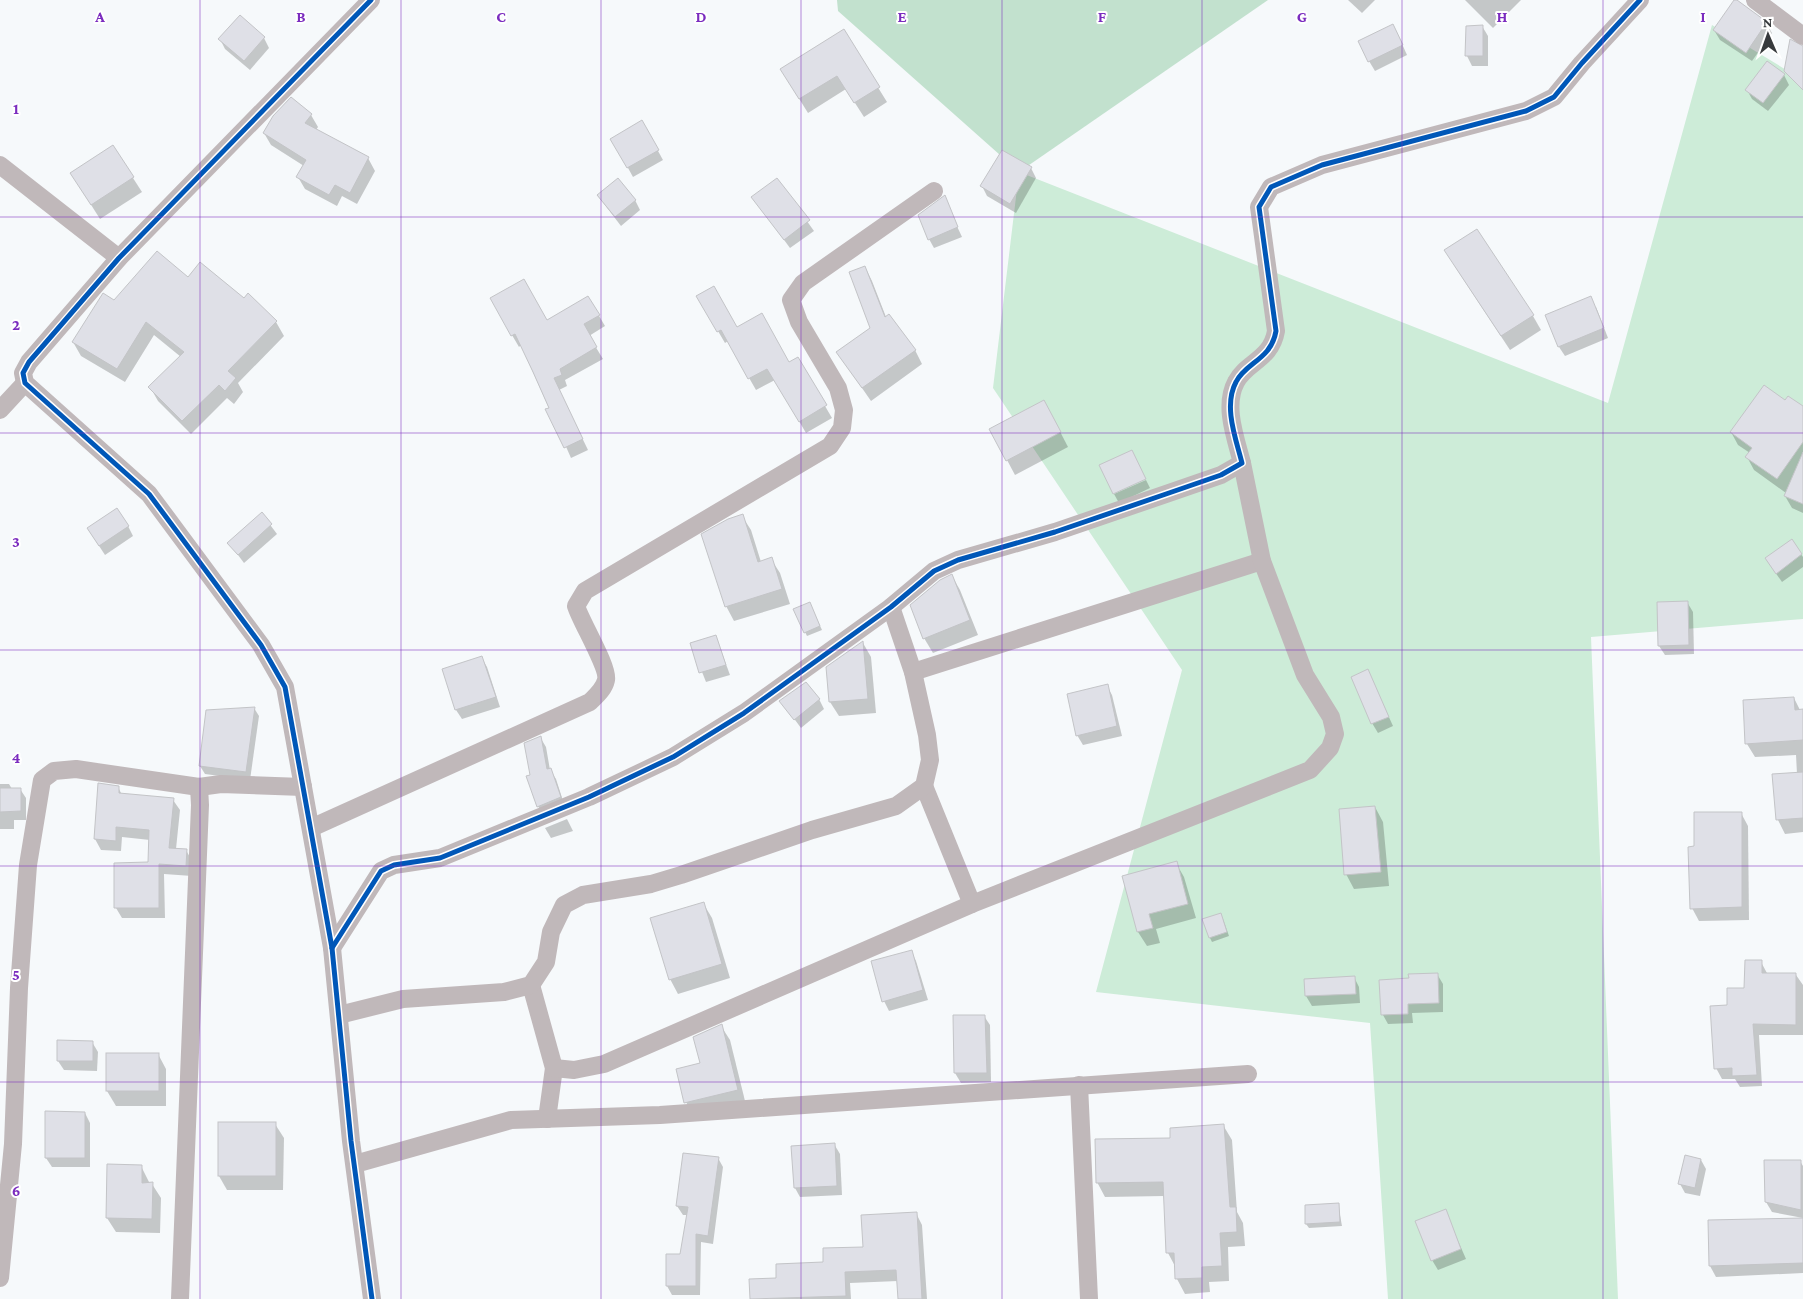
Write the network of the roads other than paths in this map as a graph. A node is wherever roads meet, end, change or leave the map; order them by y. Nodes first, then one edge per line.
1 (371, 0) edge
2 (1640, 0) edge
3 (1755, 0) edge
4 (1803, 36) edge
5 (0, 166) edge
6 (934, 191) dead end
7 (119, 258) junction
8 (26, 383) junction
9 (0, 410) edge
10 (1242, 463) junction
11 (1262, 561) junction
12 (891, 607) junction
13 (913, 672) junction
14 (924, 786) junction
15 (198, 787) junction
16 (303, 787) junction
17 (310, 828) junction
18 (972, 904) junction
19 (332, 948) junction
20 (531, 985) junction
21 (339, 1015) junction
22 (554, 1068) junction
23 (1248, 1074) dead end
24 (1079, 1085) junction
25 (547, 1118) junction
26 (355, 1164) junction
27 (0, 1278) edge
28 (182, 1296) edge
29 (372, 1299) edge
30 (1089, 1299) edge

1 - 7 street
2 - 10 street
3 - 4 street
5 - 7 street
6 - 17 street
7 - 8 street
8 - 9 street
8 - 16 street
10 - 11 street
10 - 12 street
11 - 13 street
11 - 18 street
12 - 13 street
12 - 19 street
13 - 14 street
14 - 18 street
14 - 20 street
15 - 16 street
15 - 27 street
15 - 28 street
16 - 17 street
17 - 19 street
18 - 22 street
19 - 21 street
20 - 21 street
20 - 22 street
21 - 26 street
22 - 25 street
23 - 24 street
24 - 25 street
24 - 30 street
25 - 26 street
26 - 29 street

